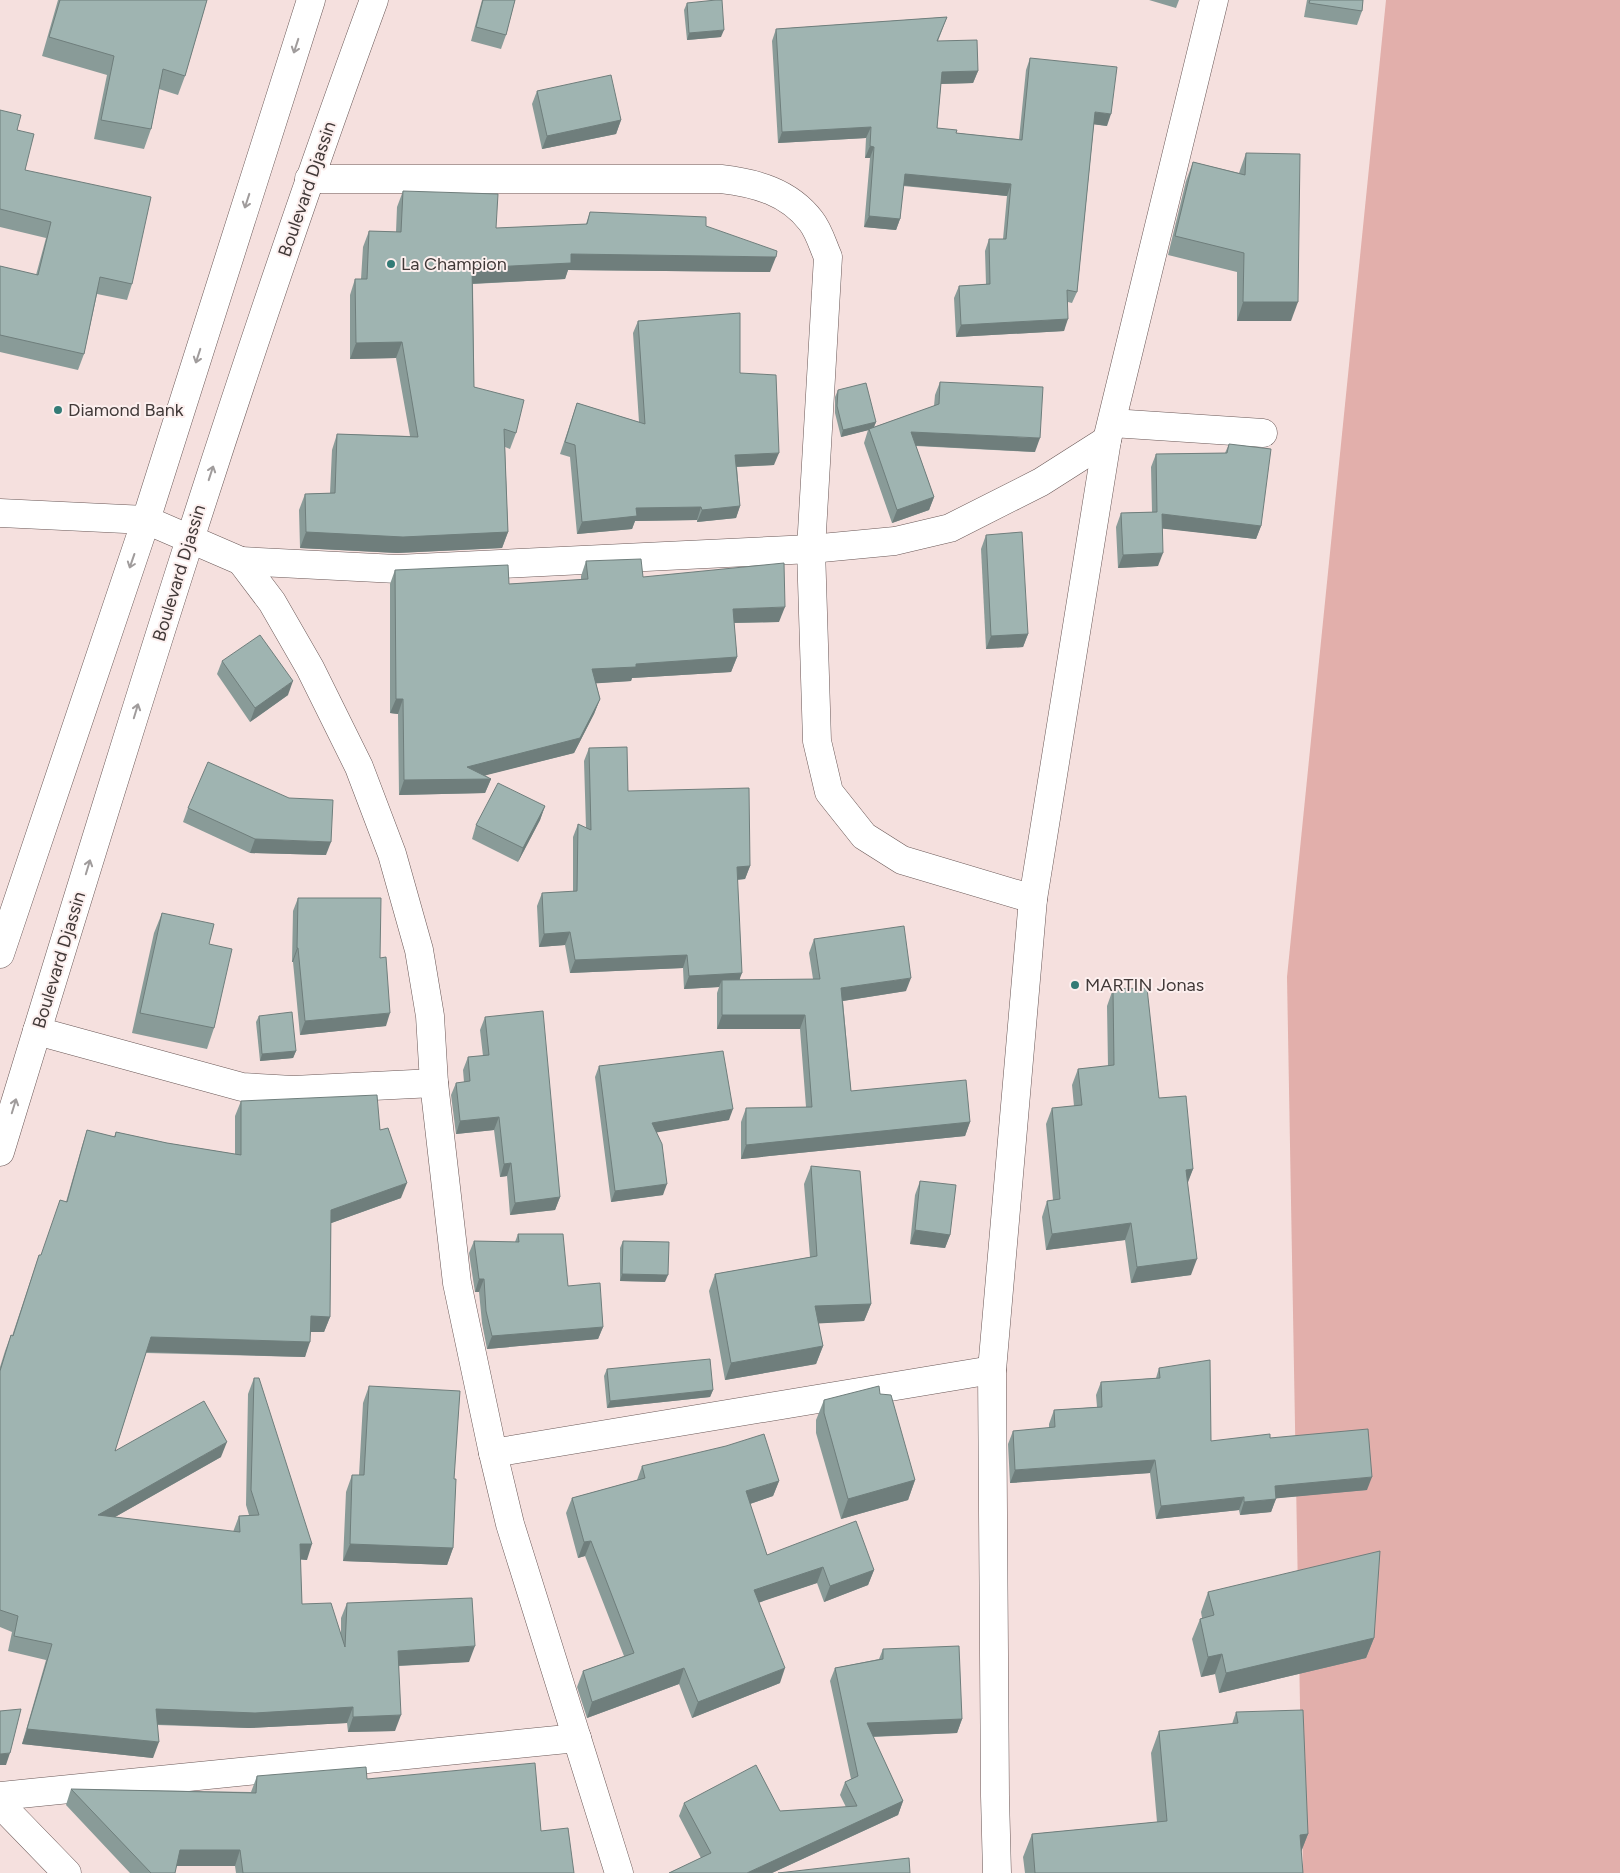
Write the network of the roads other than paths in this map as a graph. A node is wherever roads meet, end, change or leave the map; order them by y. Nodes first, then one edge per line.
1 (311, 0) edge
2 (374, 0) edge
3 (1214, 0) edge
4 (309, 179) junction
5 (1109, 432) junction
6 (1263, 432) dead end
7 (0, 513) edge
8 (146, 520) junction
9 (190, 537) junction
10 (811, 549) junction
11 (241, 561) junction
12 (1033, 898) junction
13 (0, 954) edge
14 (37, 1031) junction
15 (434, 1083) junction
16 (0, 1152) edge
17 (992, 1370) junction
18 (493, 1453) junction
19 (576, 1738) junction
20 (0, 1796) edge
21 (0, 1804) edge
22 (67, 1873) edge
23 (619, 1873) edge
24 (997, 1873) edge

1 -> 8 main road
2 - 4 main road, Boulevard Djassin
3 - 5 main road
9 -> 4 main road, Boulevard Djassin
4 - 10 main road
5 - 6 main road
5 - 10 main road
5 - 12 main road
7 - 8 main road
8 - 9 main road
8 -> 13 main road
9 - 11 main road
14 -> 9 main road, Boulevard Djassin
10 - 11 main road
10 - 12 main road
11 - 15 main road
12 - 17 main road
14 - 15 main road
16 -> 14 main road, Boulevard Djassin
15 - 18 main road
17 - 18 main road
17 - 24 main road
18 - 19 main road
19 - 20 main road
19 - 23 main road
21 - 22 main road

